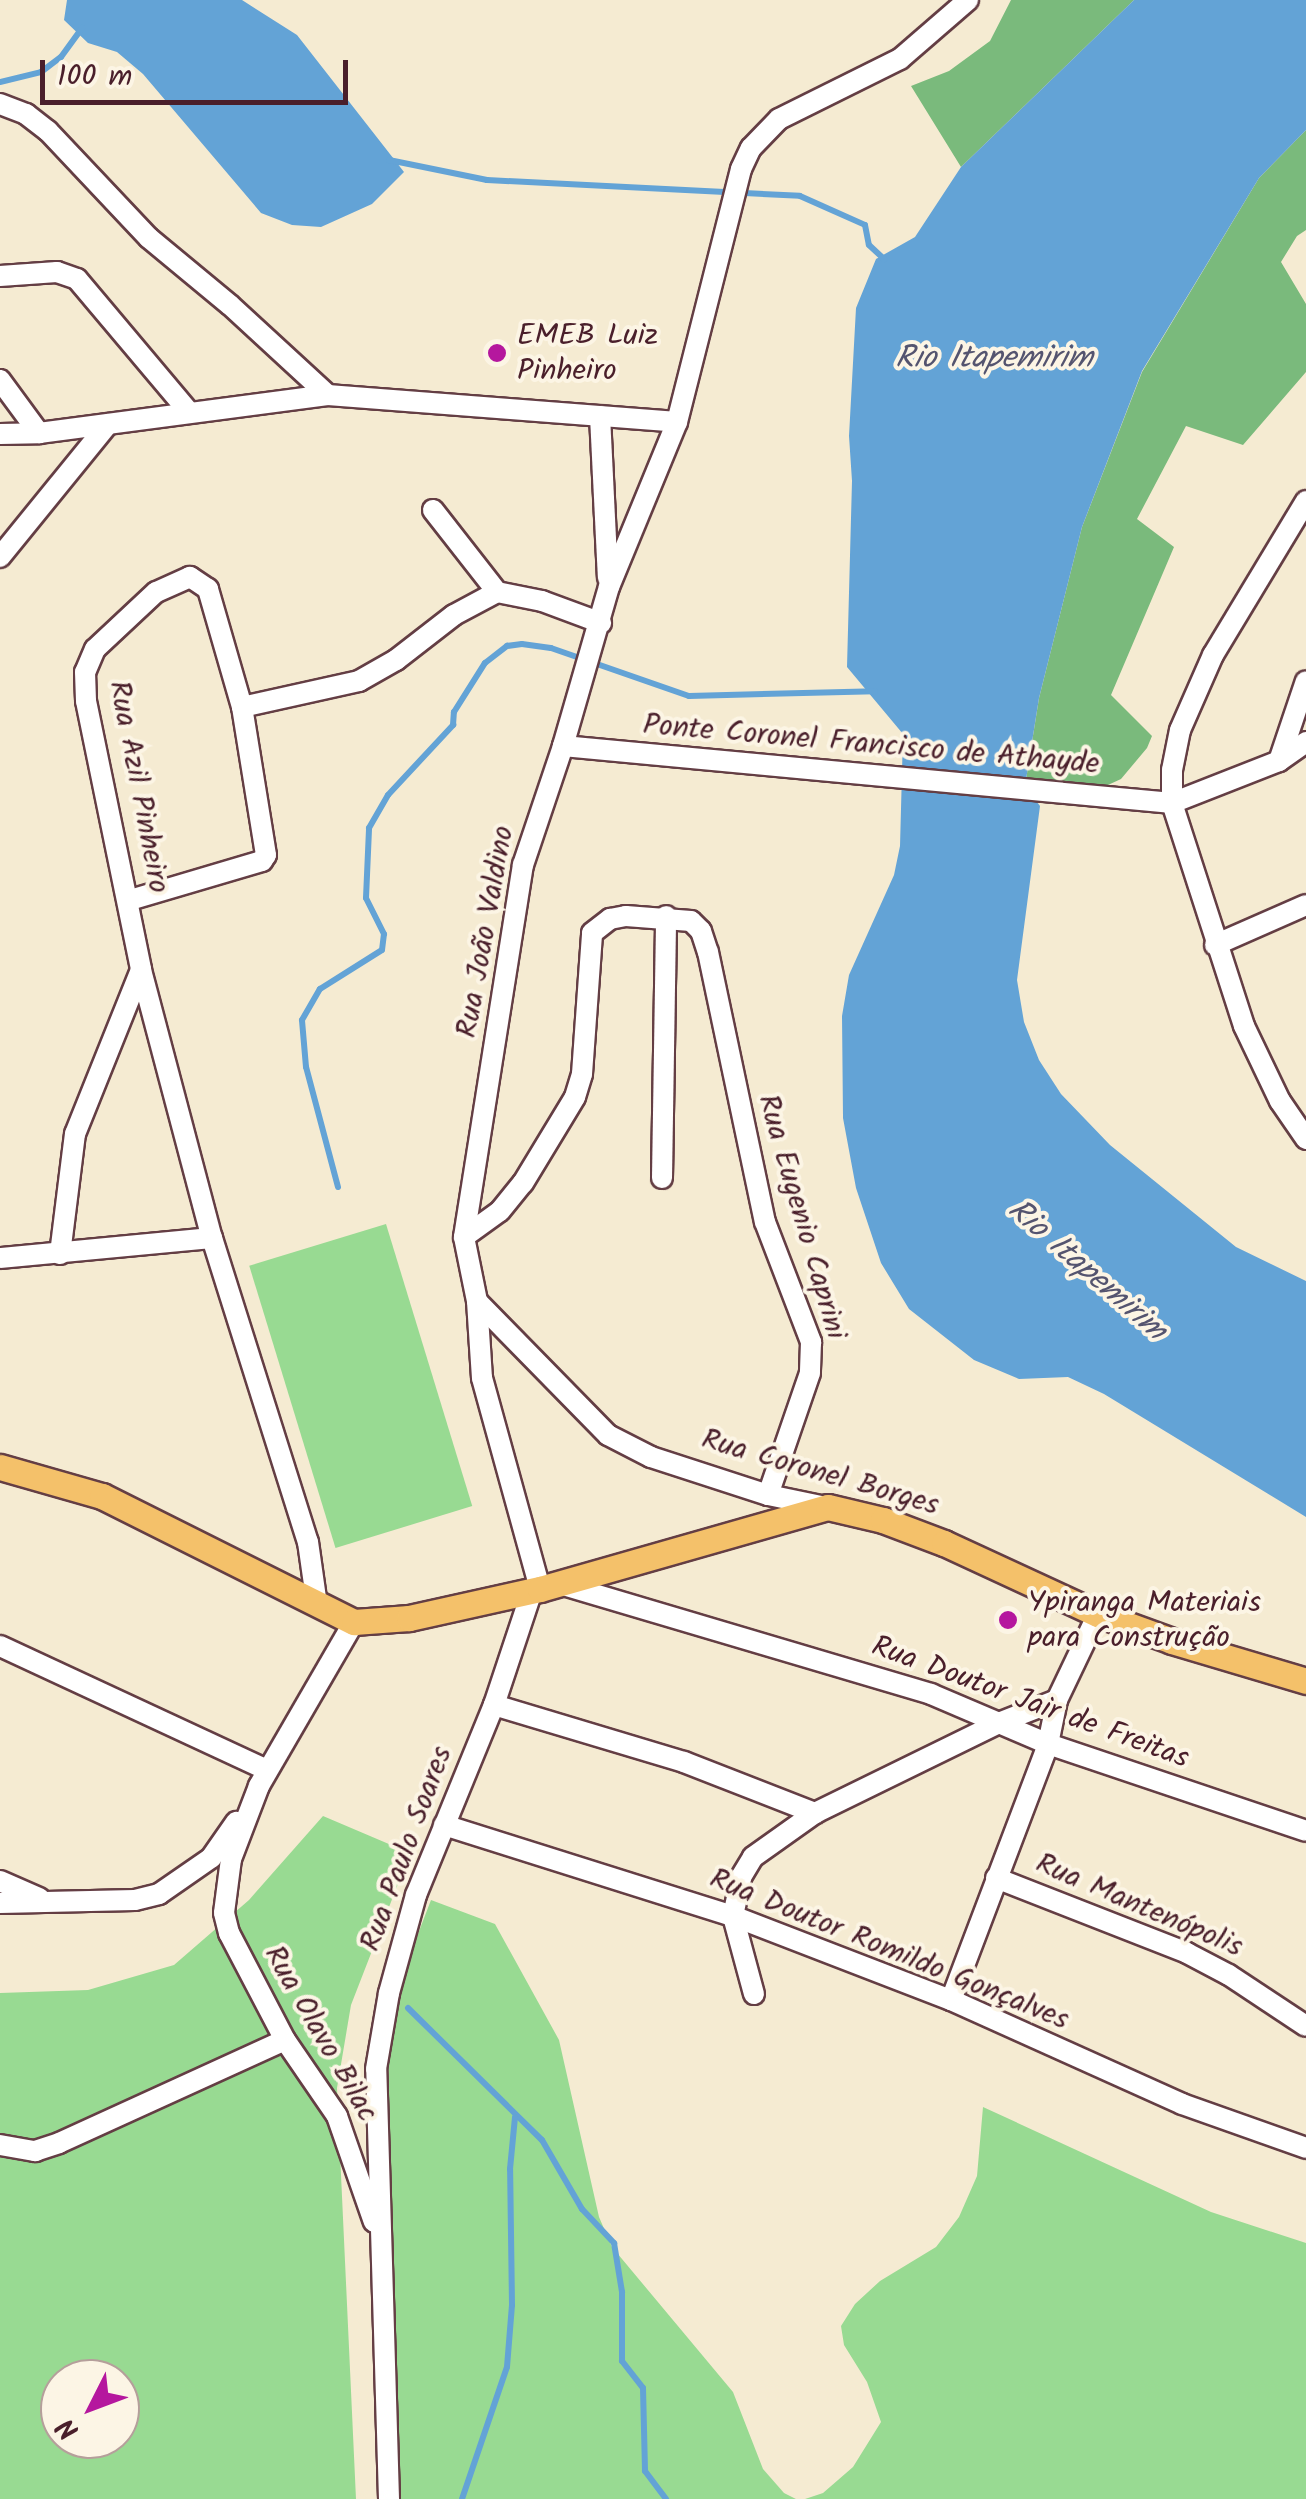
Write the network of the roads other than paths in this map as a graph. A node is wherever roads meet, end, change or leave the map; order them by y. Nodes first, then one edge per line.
1 (968, 0) edge
2 (0, 104) edge
3 (0, 276) edge
4 (0, 380) edge
5 (328, 395) junction
6 (190, 412) junction
7 (600, 416) junction
8 (677, 422) junction
9 (108, 424) junction
10 (0, 434) edge
11 (39, 434) junction
12 (1306, 501) edge
13 (434, 510) dead end
14 (0, 557) edge
15 (609, 587) junction
16 (496, 592) junction
17 (601, 623) junction
18 (1306, 682) edge
19 (242, 707) junction
20 (1306, 742) edge
21 (563, 746) junction
22 (1279, 761) junction
23 (1172, 803) junction
24 (130, 900) junction
25 (1306, 905) edge
26 (666, 916) junction
27 (1215, 945) junction
28 (141, 970) junction
29 (1306, 1140) edge
30 (662, 1178) dead end
31 (464, 1237) junction
32 (212, 1238) junction
33 (60, 1254) junction
34 (0, 1258) edge
35 (477, 1301) junction
36 (0, 1466) edge
37 (768, 1495) junction
38 (828, 1507) junction
39 (544, 1588) junction
40 (317, 1605) junction
41 (1098, 1614) junction
42 (354, 1622) junction
43 (0, 1646) edge
44 (1306, 1681) edge
45 (1057, 1700) junction
46 (494, 1705) junction
47 (1001, 1722) junction
48 (1048, 1744) junction
49 (263, 1778) junction
50 (815, 1813) junction
51 (444, 1825) junction
52 (1306, 1831) edge
53 (996, 1878) junction
54 (0, 1881) edge
55 (51, 1902) junction
56 (0, 1904) edge
57 (732, 1916) junction
58 (754, 1994) dead end
59 (951, 2000) junction
60 (1306, 2026) edge
61 (285, 2040) junction
62 (0, 2145) edge
63 (1306, 2148) edge
64 (384, 2255) junction
65 (389, 2499) edge

1 - 8 street, Rua João Valdino
2 - 5 street
3 - 6 street
4 - 11 street
5 - 6 street
5 - 7 street
6 - 9 street
7 - 8 street
7 - 15 street, Rua João Valdino
8 - 15 street, Rua João Valdino
9 - 11 street
9 - 14 street
10 - 11 street
12 - 23 street
13 - 16 street
15 - 17 street, Rua João Valdino
16 - 17 street
16 - 19 street
17 - 21 street, Rua João Valdino
18 - 22 street
19 - 24 street
19 - 24 street, Rua Azil Pinheiro
20 - 22 street
21 - 23 street, Ponte Coronel Francisco de Athayde
21 - 31 street, Rua João Valdino
22 - 23 street
23 - 27 street
24 - 28 street, Rua Azil Pinheiro
25 - 27 street
26 - 30 street
26 - 31 street
26 - 37 street, Rua Eugenio Caprini
27 - 29 street
28 - 32 street, Rua Azil Pinheiro
28 - 33 street
31 - 35 street
32 - 33 street
32 - 40 street, Rua Azil Pinheiro
33 - 34 street
35 - 37 street, Rua Coronel Borges
35 - 39 street
36 - 40 main road
37 - 38 street, Rua Coronel Borges
38 - 39 main road
38 - 41 main road, Rua Coronel Borges
39 - 42 main road
39 - 46 street, Rua Paulo Soares
39 - 47 street, Rua Doutor Jair de Freitas
40 - 42 main road
41 - 44 main road, Rua Coronel Borges
41 - 45 street
42 - 49 street, Rua Olavo Bilac
43 - 49 street
45 - 47 street
45 - 48 street
46 - 50 street
46 - 51 street, Rua Paulo Soares
47 - 48 street, Rua Doutor Jair de Freitas
47 - 50 street
48 - 52 street, Rua Doutor Jair de Freitas
48 - 53 street
49 - 55 street, Rua Olavo Bilac
49 - 61 street, Rua Olavo Bilac
50 - 57 street
51 - 57 street, Rua Doutor Romildo Gonçalves
51 - 64 street, Rua Paulo Soares
53 - 59 street
53 - 60 street, Rua Mantenópolis
54 - 55 street
55 - 56 street, Rua Olavo Bilac
57 - 58 street
57 - 59 street, Rua Doutor Romildo Gonçalves
59 - 63 street, Rua Doutor Romildo Gonçalves
61 - 62 street
61 - 64 street, Rua Olavo Bilac
64 - 65 street

